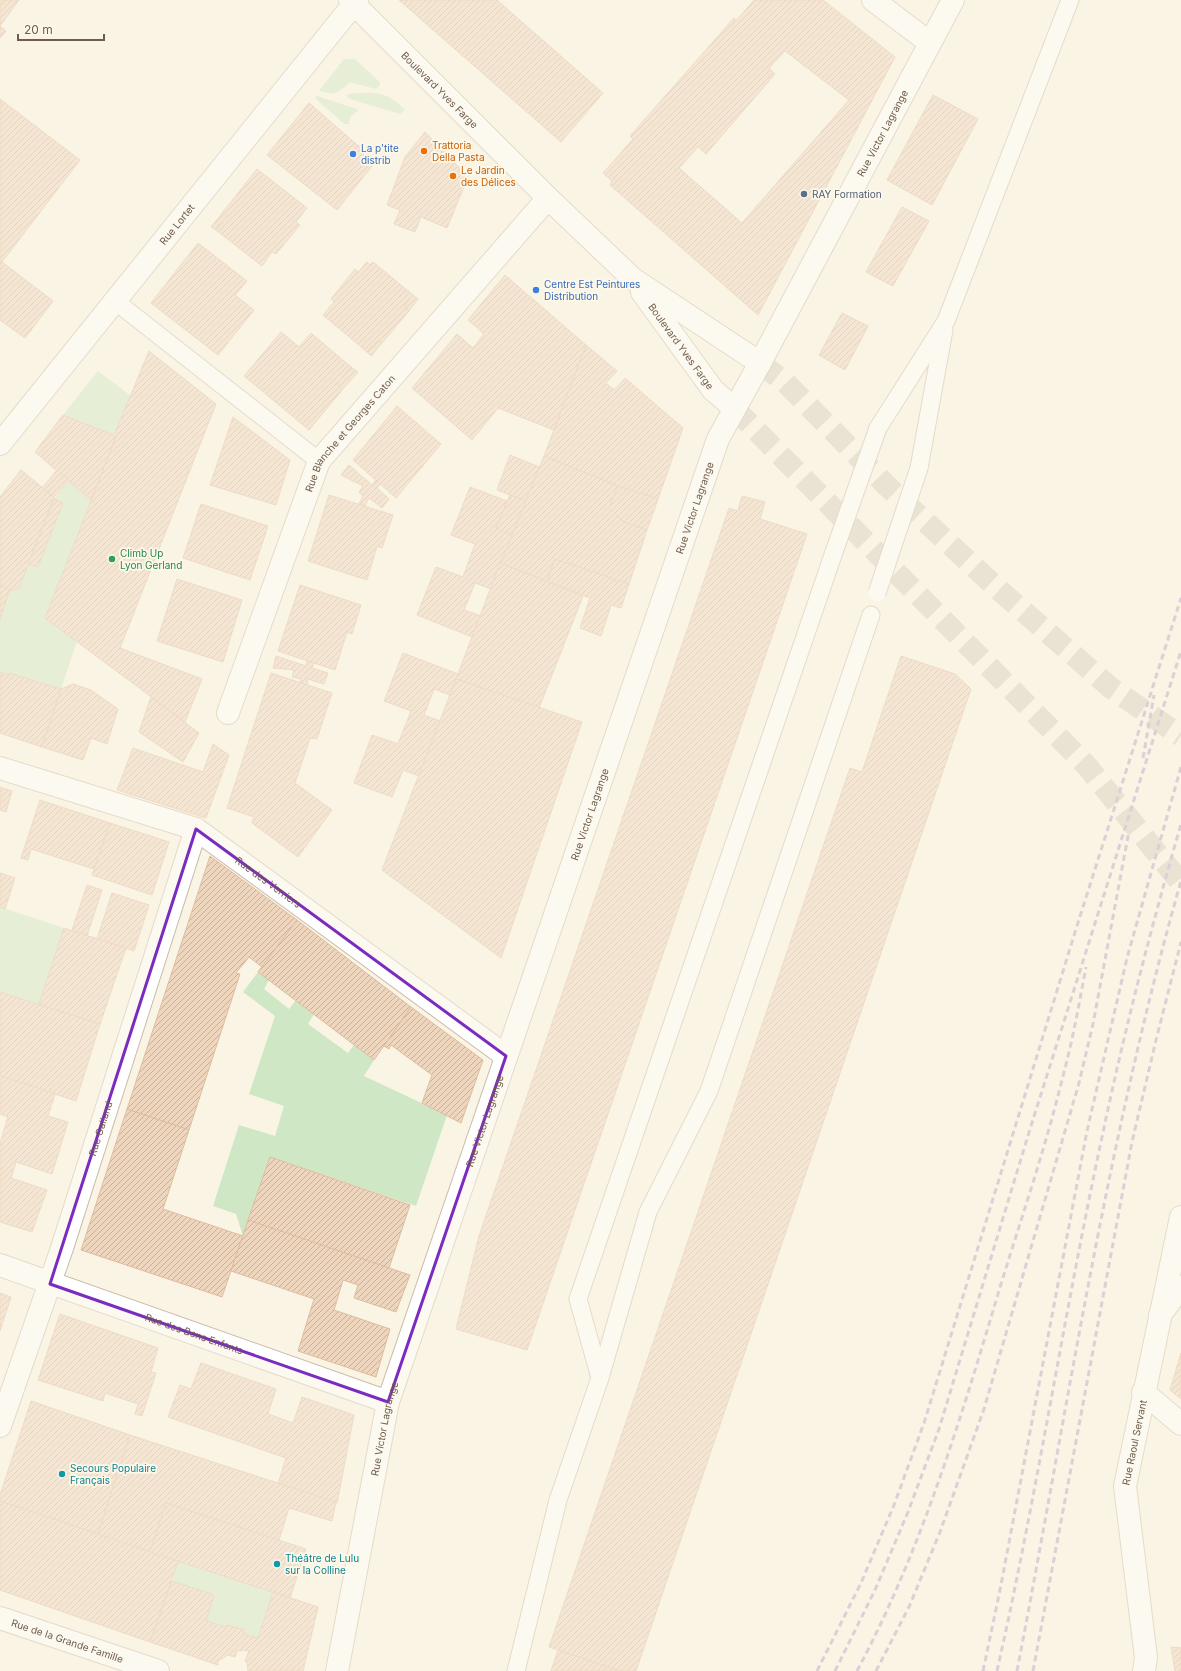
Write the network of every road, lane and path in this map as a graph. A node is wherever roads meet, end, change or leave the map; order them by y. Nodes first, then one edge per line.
1 (873, 0) edge
2 (953, 0) edge
3 (1070, 0) edge
4 (354, 1) edge
5 (930, 43) junction
6 (548, 198) junction
7 (633, 280) junction
8 (115, 301) junction
9 (946, 321) junction
10 (760, 363) junction
11 (734, 408) junction
12 (0, 444) edge
13 (319, 461) junction
14 (877, 593) dead end
15 (871, 615) dead end
16 (228, 713) dead end
17 (0, 768) edge
18 (196, 830) junction
19 (506, 1056) junction
20 (1181, 1217) edge
21 (0, 1265) edge
22 (50, 1284) junction
23 (1181, 1287) edge
24 (1160, 1315) junction
25 (600, 1378) junction
26 (1143, 1392) junction
27 (388, 1402) junction
28 (1181, 1424) edge
29 (0, 1426) edge
30 (0, 1618) edge
31 (158, 1671) edge
32 (337, 1671) edge
33 (516, 1671) edge
34 (1144, 1671) edge

1 - 5 street
2 - 5 street, Rue Victor Lagrange
3 - 9 lane
4 - 6 street, Boulevard Yves Farge
4 - 8 street, Rue Lortet
5 - 10 street, Rue Victor Lagrange
6 - 7 street, Boulevard Yves Farge
6 - 13 street, Rue Blanche et Georges Caton
7 - 10 street, Boulevard Yves Farge
7 - 11 street, Boulevard Yves Farge
8 - 12 street, Rue Lortet
8 - 13 lane
9 - 14 lane, bridge
9 - 25 lane, bridge
10 - 11 street, Rue Victor Lagrange
11 - 19 street, Rue Victor Lagrange
13 - 16 street, Rue Blanche et Georges Caton
15 - 25 lane
17 - 18 street, Rue des Verriers
18 - 19 street, Rue des Verriers
18 - 22 street, Rue Galland
19 - 27 street, Rue Victor Lagrange
20 - 24 street, Rue Raoul Servant
21 - 22 street, Rue des Bons Enfants
22 - 27 street, Rue des Bons Enfants
22 - 29 street, Rue Galland
23 - 24 street
24 - 26 street, Rue Raoul Servant
25 - 33 lane
26 - 28 street
26 - 34 street, Rue Raoul Servant
27 - 32 street, Rue Victor Lagrange
30 - 31 street, Rue de la Grande Famille

